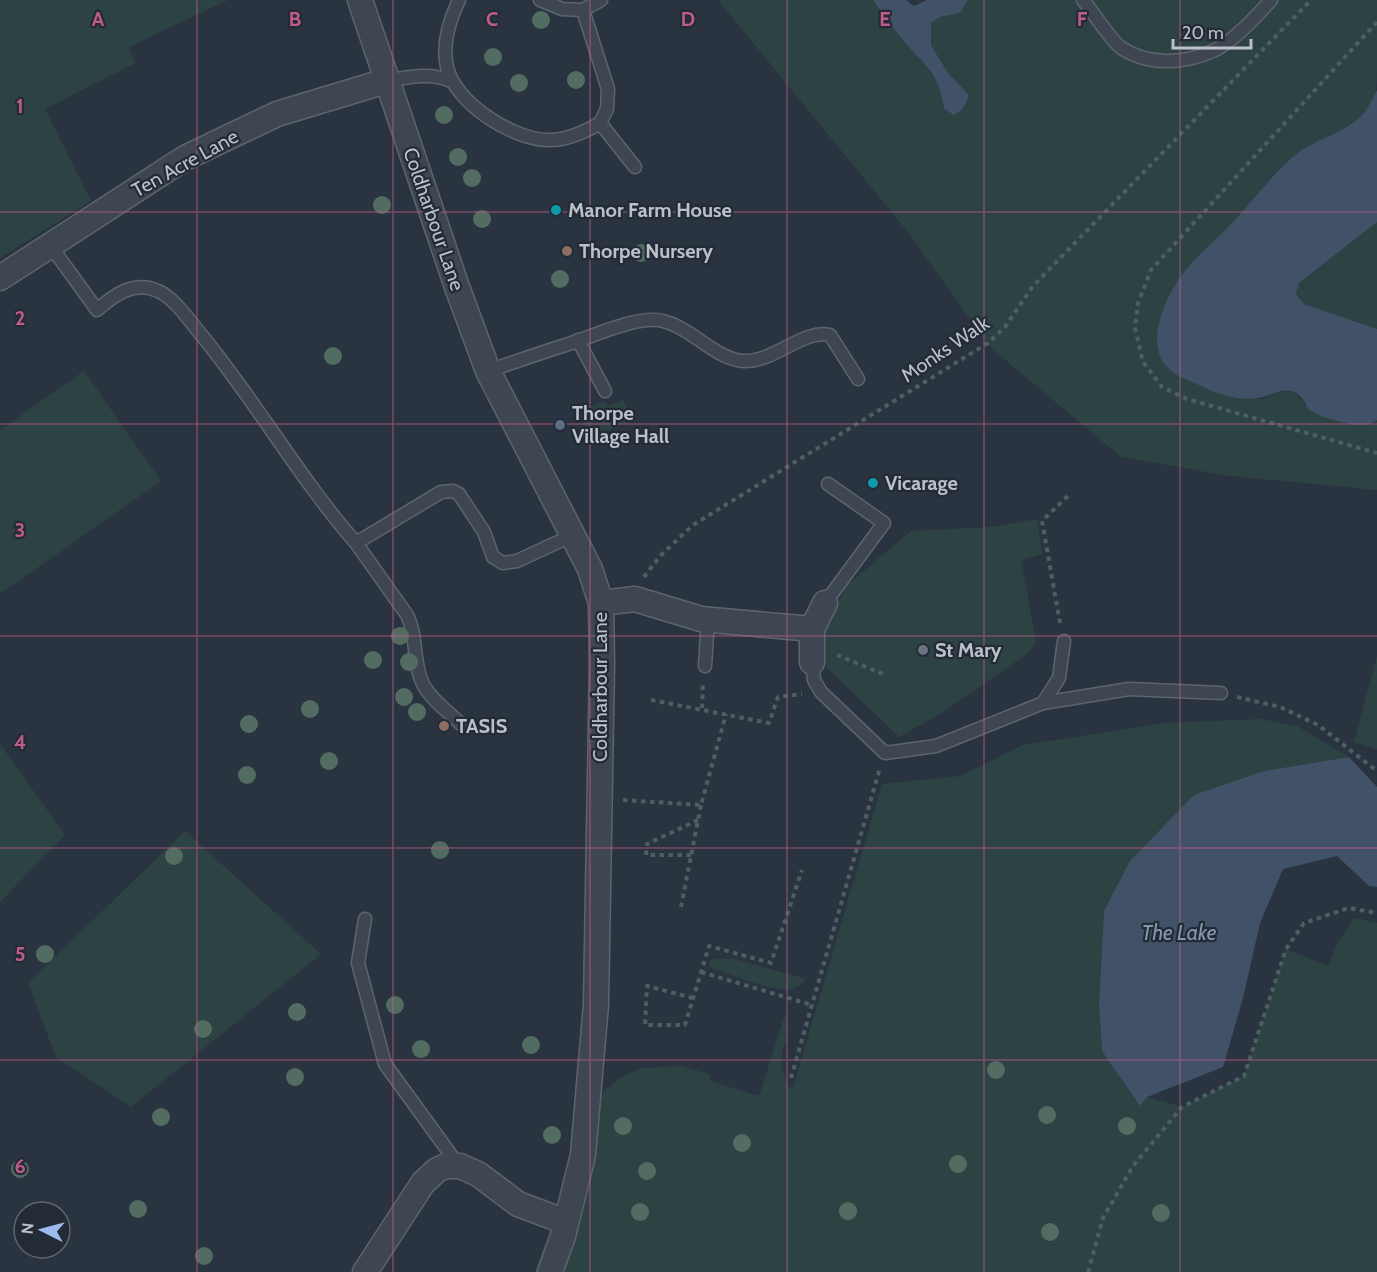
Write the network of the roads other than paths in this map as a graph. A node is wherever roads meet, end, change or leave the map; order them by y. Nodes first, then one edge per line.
1 (360, 0) edge
2 (459, 0) edge
3 (540, 0) edge
4 (601, 0) edge
5 (1083, 0) edge
6 (1271, 0) edge
7 (583, 10) junction
8 (386, 81) junction
9 (451, 81) junction
10 (600, 123) junction
11 (635, 167) dead end
12 (50, 245) junction
13 (0, 278) edge
14 (579, 340) junction
15 (488, 370) junction
16 (858, 379) dead end
17 (605, 391) dead end
18 (828, 484) dead end
19 (573, 536) junction
20 (356, 543) junction
21 (601, 603) junction
22 (825, 603) joint
23 (708, 619) junction
24 (1064, 641) road end
25 (812, 645) junction
26 (705, 666) dead end
27 (1221, 693) road end
28 (1043, 703) junction
29 (462, 725) dead end
30 (364, 920) dead end
31 (460, 1166) junction
32 (566, 1222) junction
33 (365, 1272) edge
34 (550, 1272) edge

1 - 8 street, Coldharbour Lane
2 - 9 lane
3 - 7 lane
4 - 7 lane
5 - 6 lane
7 - 10 lane
8 - 9 lane
8 - 12 street, Ten Acre Lane
8 - 15 street, Coldharbour Lane
9 - 10 lane
10 - 11 lane
12 - 13 street, Ten Acre Lane
12 - 20 lane
14 - 15 lane
14 - 16 lane
14 - 17 lane
15 - 19 street, Coldharbour Lane
18 - 22 lane
19 - 20 lane
19 - 21 street, Coldharbour Lane
20 - 29 lane
21 - 23 street
21 - 32 street, Coldharbour Lane
22 - 25 street
23 - 25 street
23 - 26 lane
24 - 28 lane
25 - 28 lane
27 - 28 lane
30 - 31 lane
31 - 32 street
31 - 33 street
32 - 34 street, Coldharbour Lane

